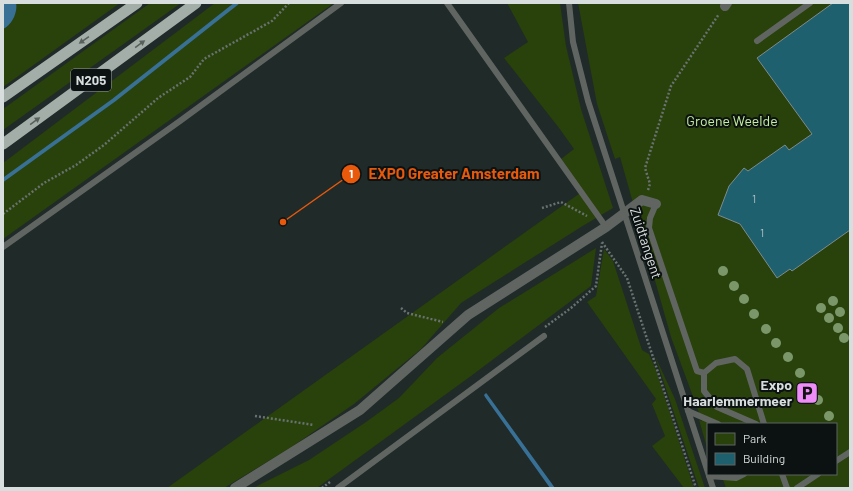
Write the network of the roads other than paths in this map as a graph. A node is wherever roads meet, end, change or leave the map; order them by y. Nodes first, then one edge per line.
1 (137, 3) edge
2 (196, 3) edge
3 (341, 3) edge
4 (447, 3) edge
5 (570, 3) edge
6 (810, 3) edge
7 (757, 41) dead end
8 (3, 96) edge
9 (3, 144) edge
10 (656, 204) joint
11 (623, 214) junction
12 (606, 227) junction
13 (3, 246) edge
14 (544, 336) dead end
15 (704, 373) junction
16 (688, 411) junction
17 (716, 423) edge
18 (754, 423) edge
19 (764, 423) edge
20 (850, 452) edge
21 (837, 461) edge
22 (707, 470) edge
23 (742, 475) edge
24 (782, 475) edge
25 (817, 475) edge
26 (709, 476) joint
27 (235, 488) edge
28 (338, 488) edge
29 (712, 488) edge
30 (787, 488) edge
31 (798, 488) edge

1 -> 8 highway, N205
9 -> 2 highway, N205
3 - 13 lane
4 - 12 lane
5 - 11 lane, Zuidtangent
6 - 7 lane
10 - 11 street
10 - 15 lane
11 - 12 street
11 - 16 lane, Zuidtangent
12 - 27 street
14 - 28 lane
15 - 18 lane
15 - 19 lane
16 - 17 lane
16 - 22 lane, Zuidtangent
20 - 21 lane
23 - 26 lane
24 - 30 lane
25 - 31 lane
26 - 29 lane, Zuidtangent

